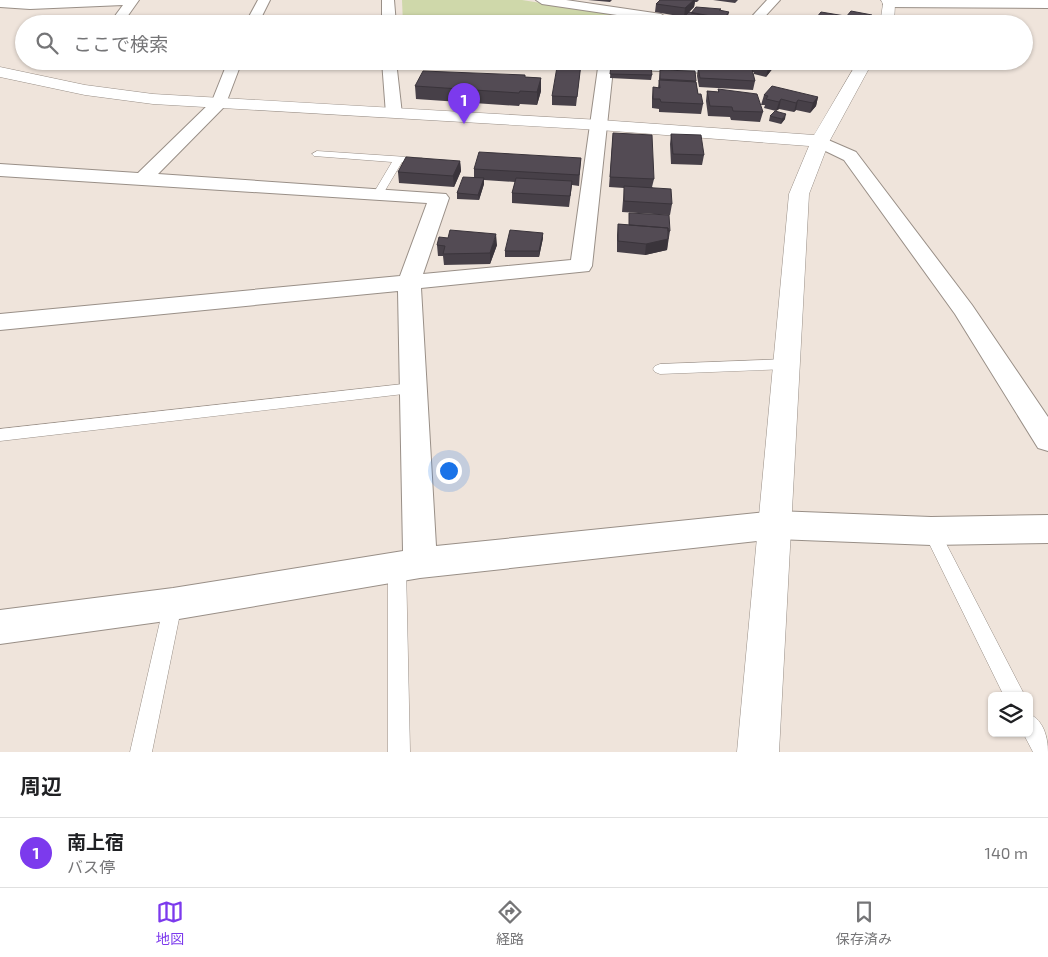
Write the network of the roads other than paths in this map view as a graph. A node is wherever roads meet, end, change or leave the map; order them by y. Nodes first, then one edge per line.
1 (133, 0) edge
2 (264, 0) edge
3 (388, 0) edge
4 (774, 0) edge
5 (551, 1) edge
6 (888, 2) edge
7 (1016, 2) edge
8 (0, 3) edge
9 (36, 3) edge
10 (1048, 4) edge
11 (122, 15) edge
12 (256, 15) edge
13 (389, 15) edge
14 (642, 15) edge
15 (760, 15) edge
16 (887, 15) edge
17 (8, 17) dead end
18 (1041, 18) dead end
19 (232, 70) edge
20 (391, 70) edge
21 (607, 70) edge
22 (861, 70) edge
23 (0, 72) edge
24 (219, 103) junction
25 (394, 114) junction
26 (600, 125) junction
27 (819, 141) junction
28 (317, 154) dead end
29 (399, 159) junction
30 (437, 162) edge
31 (2, 172) edge
32 (144, 179) junction
33 (378, 194) junction
34 (409, 282) junction
35 (0, 322) edge
36 (787, 364) junction
37 (660, 370) dead end
38 (412, 388) junction
39 (0, 435) edge
40 (1048, 440) edge
41 (776, 525) junction
42 (1048, 529) edge
43 (931, 531) junction
44 (409, 564) junction
45 (173, 604) junction
46 (0, 627) edge
47 (1013, 692) edge
48 (1033, 731) edge
49 (141, 752) edge
50 (399, 752) edge
51 (758, 752) edge
52 (1044, 752) edge

1 - 9 street
1 - 11 street
2 - 12 street
3 - 13 street
4 - 15 street
5 - 14 street
6 - 7 street
6 - 16 street
7 - 10 street
7 - 18 street
8 - 9 street
9 - 17 street
19 - 24 street
20 - 25 street
21 - 26 street
22 - 27 street
23 - 24 street
24 - 25 street
24 - 32 street
25 - 26 street
26 - 27 street
26 - 34 street
27 - 36 street
27 - 40 street
28 - 29 lane
29 - 30 lane
29 - 33 lane
31 - 32 street
32 - 33 street
33 - 34 street
34 - 35 street
34 - 38 street
36 - 37 lane
36 - 41 street
38 - 39 lane
38 - 44 street
41 - 43 street
41 - 44 street
41 - 51 street
42 - 43 street
43 - 47 lane
44 - 45 street
44 - 50 lane
45 - 46 street
45 - 49 lane
48 - 52 lane

